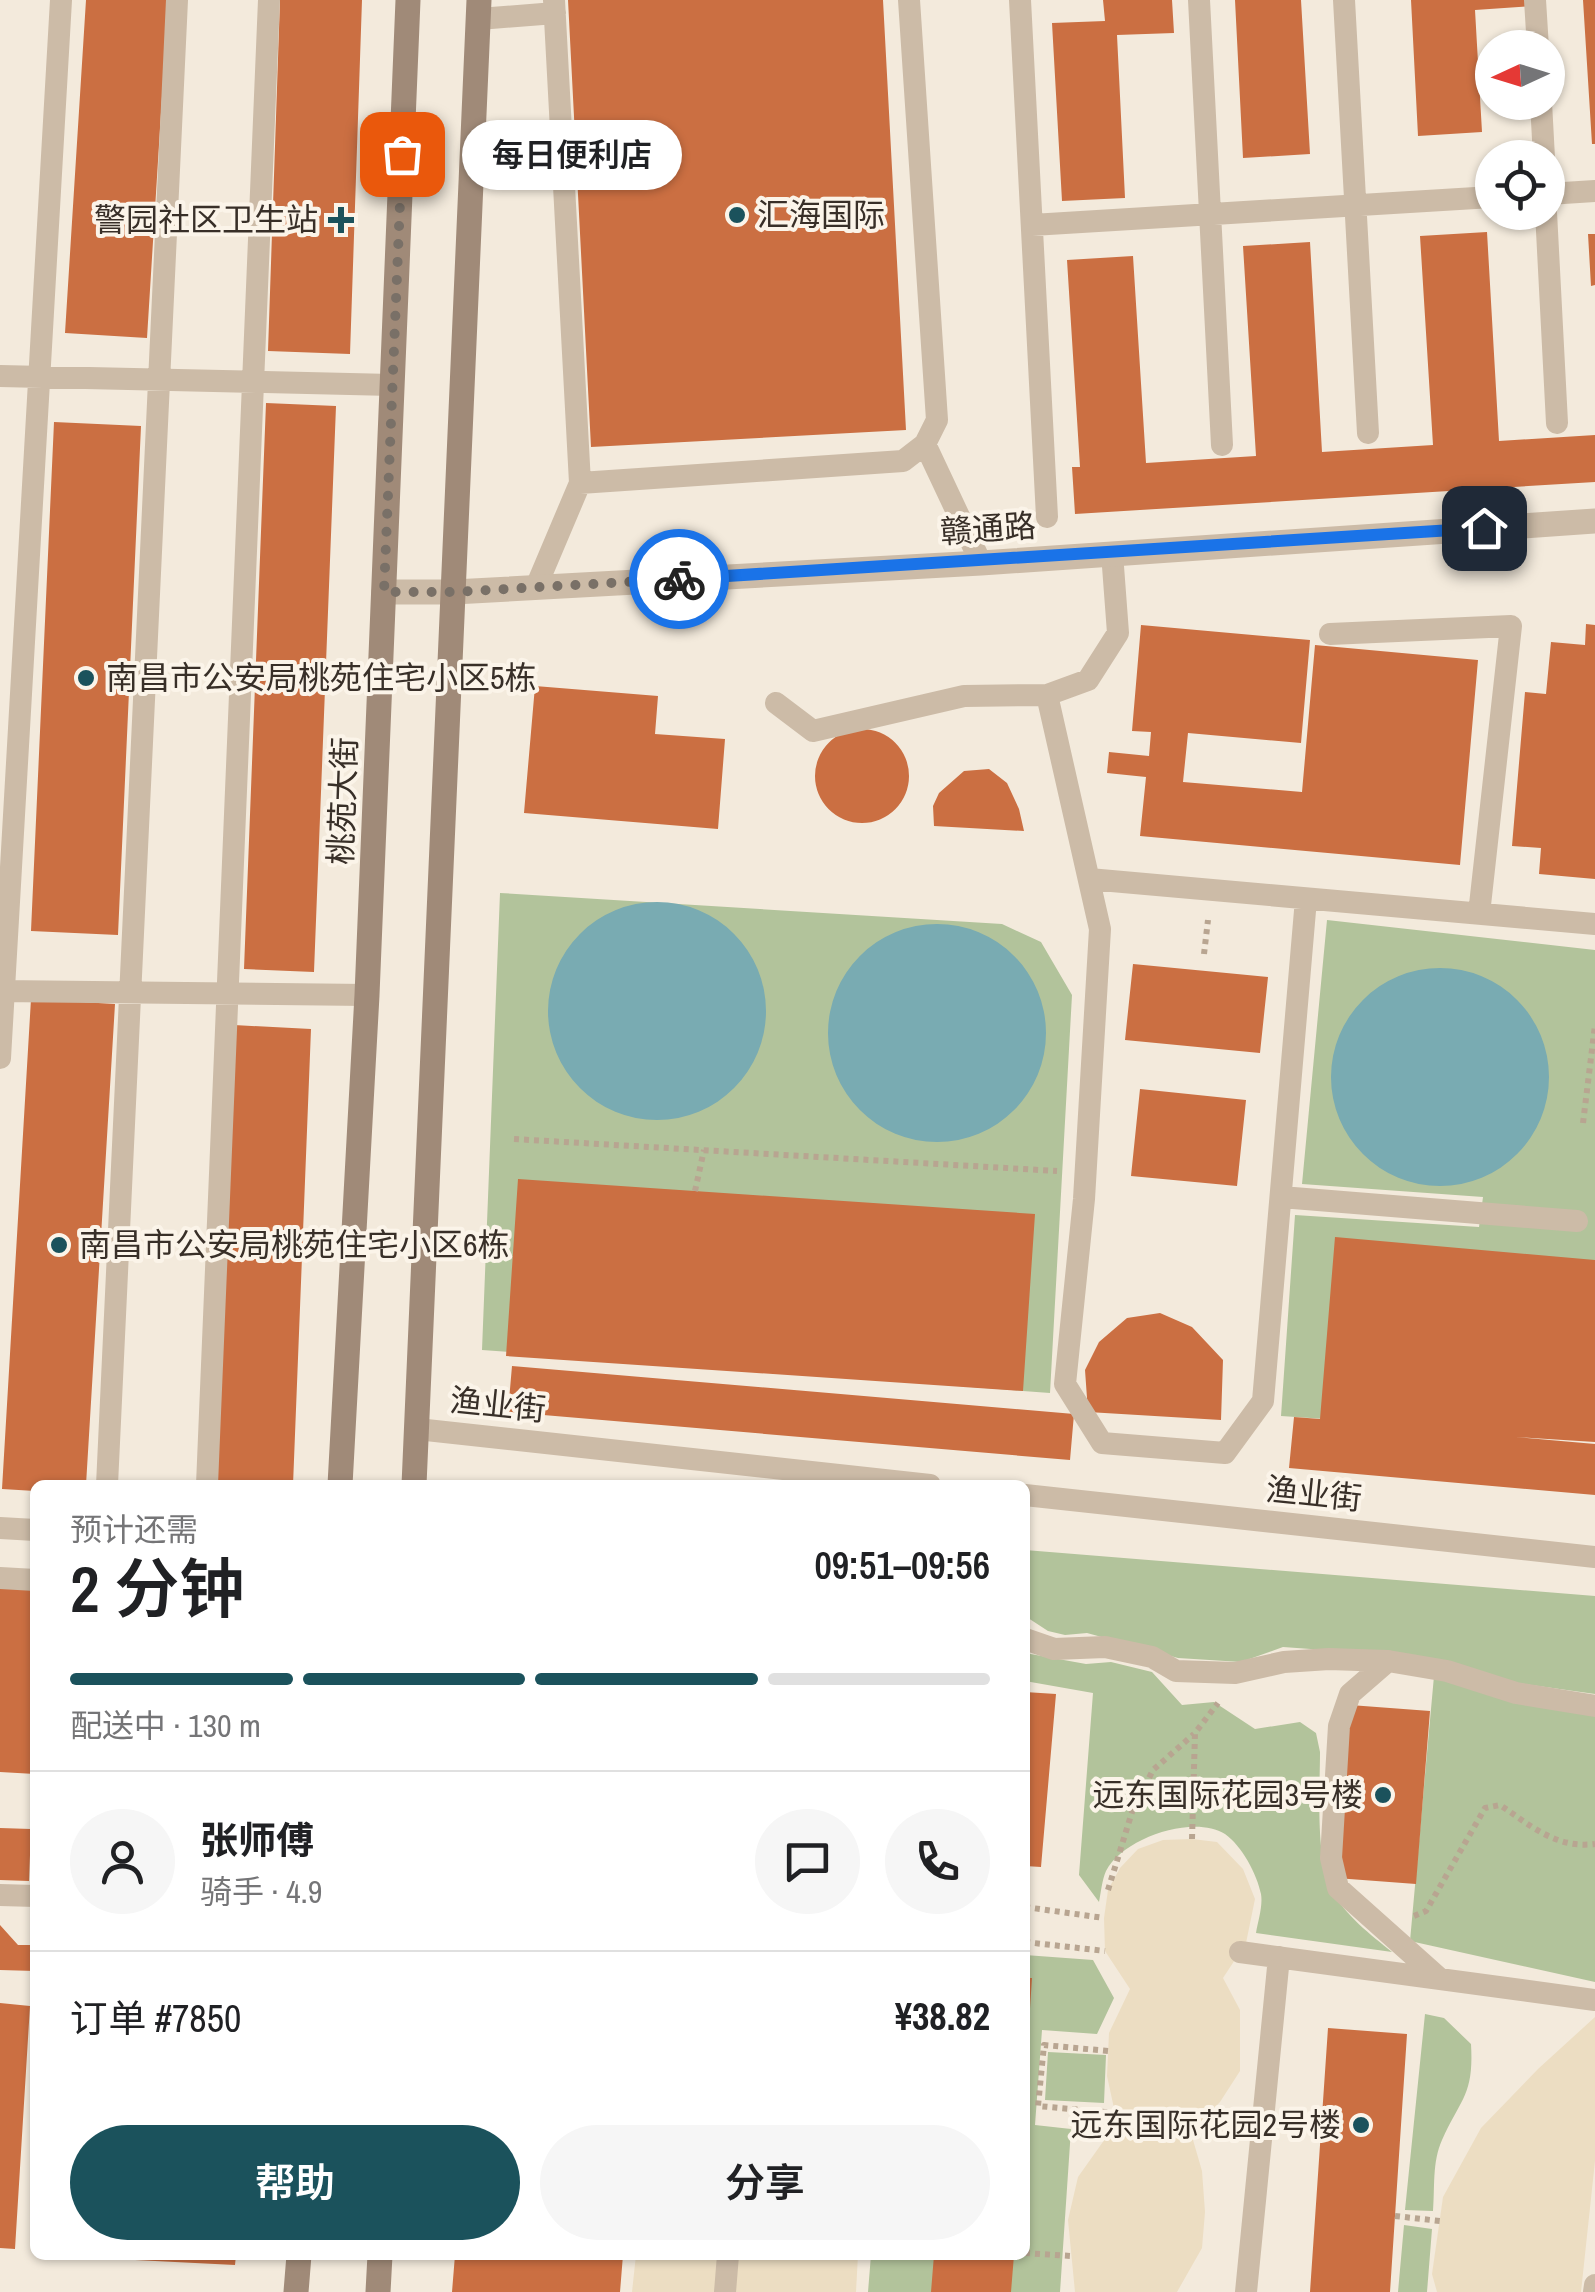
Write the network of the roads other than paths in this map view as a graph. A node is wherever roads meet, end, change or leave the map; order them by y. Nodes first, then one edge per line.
1 (61, 0) edge
2 (178, 0) edge
3 (270, 0) edge
4 (408, 0) edge
5 (909, 0) edge
6 (1020, 0) edge
7 (1199, 0) edge
8 (1344, 0) edge
9 (1535, 0) edge
10 (555, 6) edge
11 (479, 10) edge
12 (1537, 30) edge
13 (1595, 191) edge
14 (1565, 193) edge
15 (1475, 198) edge
16 (1355, 205) junction
17 (1210, 214) junction
18 (1032, 225) junction
19 (1547, 230) edge
20 (0, 376) edge
21 (39, 377) junction
22 (160, 380) junction
23 (254, 382) junction
24 (392, 386) junction
25 (1557, 423) dead end
26 (1368, 432) dead end
27 (925, 444) junction
28 (1222, 444) dead end
29 (580, 483) junction
30 (1047, 517) dead end
31 (1595, 521) edge
32 (1112, 553) junction
33 (981, 562) junction
34 (536, 587) junction
35 (384, 592) junction
36 (454, 592) junction
37 (1330, 634) dead end
38 (1047, 694) junction
39 (776, 703) dead end
40 (1088, 879) junction
41 (1306, 898) junction
42 (1479, 914) junction
43 (1595, 924) edge
44 (2, 991) edge
45 (130, 992) junction
46 (228, 994) junction
47 (367, 995) junction
48 (0, 1058) edge
49 (1281, 1197) junction
50 (1577, 1221) dead end
51 (417, 1429) junction
52 (107, 1480) edge
53 (208, 1480) edge
54 (340, 1480) edge
55 (414, 1480) edge
56 (884, 1480) edge
57 (1030, 1496) edge
58 (0, 1528) edge
59 (30, 1530) edge
60 (1595, 1557) edge
61 (0, 1578) edge
62 (30, 1580) edge
63 (1030, 1641) edge
64 (1388, 1661) junction
65 (1595, 1706) edge
66 (0, 1895) edge
67 (30, 1896) edge
68 (1240, 1952) dead end
69 (1279, 1958) junction
70 (1440, 1978) junction
71 (1595, 2000) edge
72 (298, 2260) edge
73 (380, 2260) edge
74 (727, 2260) edge
75 (296, 2292) edge
76 (378, 2292) edge
77 (724, 2292) edge
78 (1246, 2292) edge

1 - 21 lane
2 - 22 lane
3 - 23 lane
4 - 24 main road, 桃苑大街
5 - 27 lane
6 - 18 lane
7 - 17 lane
8 - 16 lane
9 - 12 lane
10 - 11 lane
10 - 29 lane
11 - 36 main road
13 - 14 lane
15 - 16 lane
16 - 17 lane
16 - 26 lane
17 - 18 lane
17 - 28 lane
18 - 30 lane
19 - 25 lane
20 - 21 lane
21 - 22 lane
21 - 44 lane
22 - 23 lane
22 - 45 lane
23 - 24 lane
23 - 46 lane
24 - 35 main road, 桃苑大街
27 - 29 lane
27 - 33 lane
29 - 34 lane
31 - 32 street, 赣通路
32 - 33 street, 赣通路
32 - 38 lane
33 - 34 street, 赣通路
34 - 36 street, 赣通路
35 - 36 street, 赣通路
35 - 47 main road, 桃苑大街
36 - 51 main road
37 - 42 lane
38 - 39 lane
38 - 40 lane
40 - 41 lane
40 - 49 lane
41 - 42 lane
41 - 49 lane
42 - 43 lane
44 - 45 lane
44 - 48 lane
45 - 46 lane
45 - 52 lane
46 - 47 lane
46 - 53 lane
47 - 54 main road, 桃苑大街
49 - 50 lane
51 - 55 main road
51 - 56 lane, 渔业街
57 - 60 lane, 渔业街
58 - 59 lane
61 - 62 lane
63 - 64 lane
64 - 65 lane
64 - 70 lane
66 - 67 lane
68 - 69 lane
69 - 70 lane
69 - 78 lane
70 - 71 lane
72 - 75 main road
73 - 76 main road
74 - 77 lane

